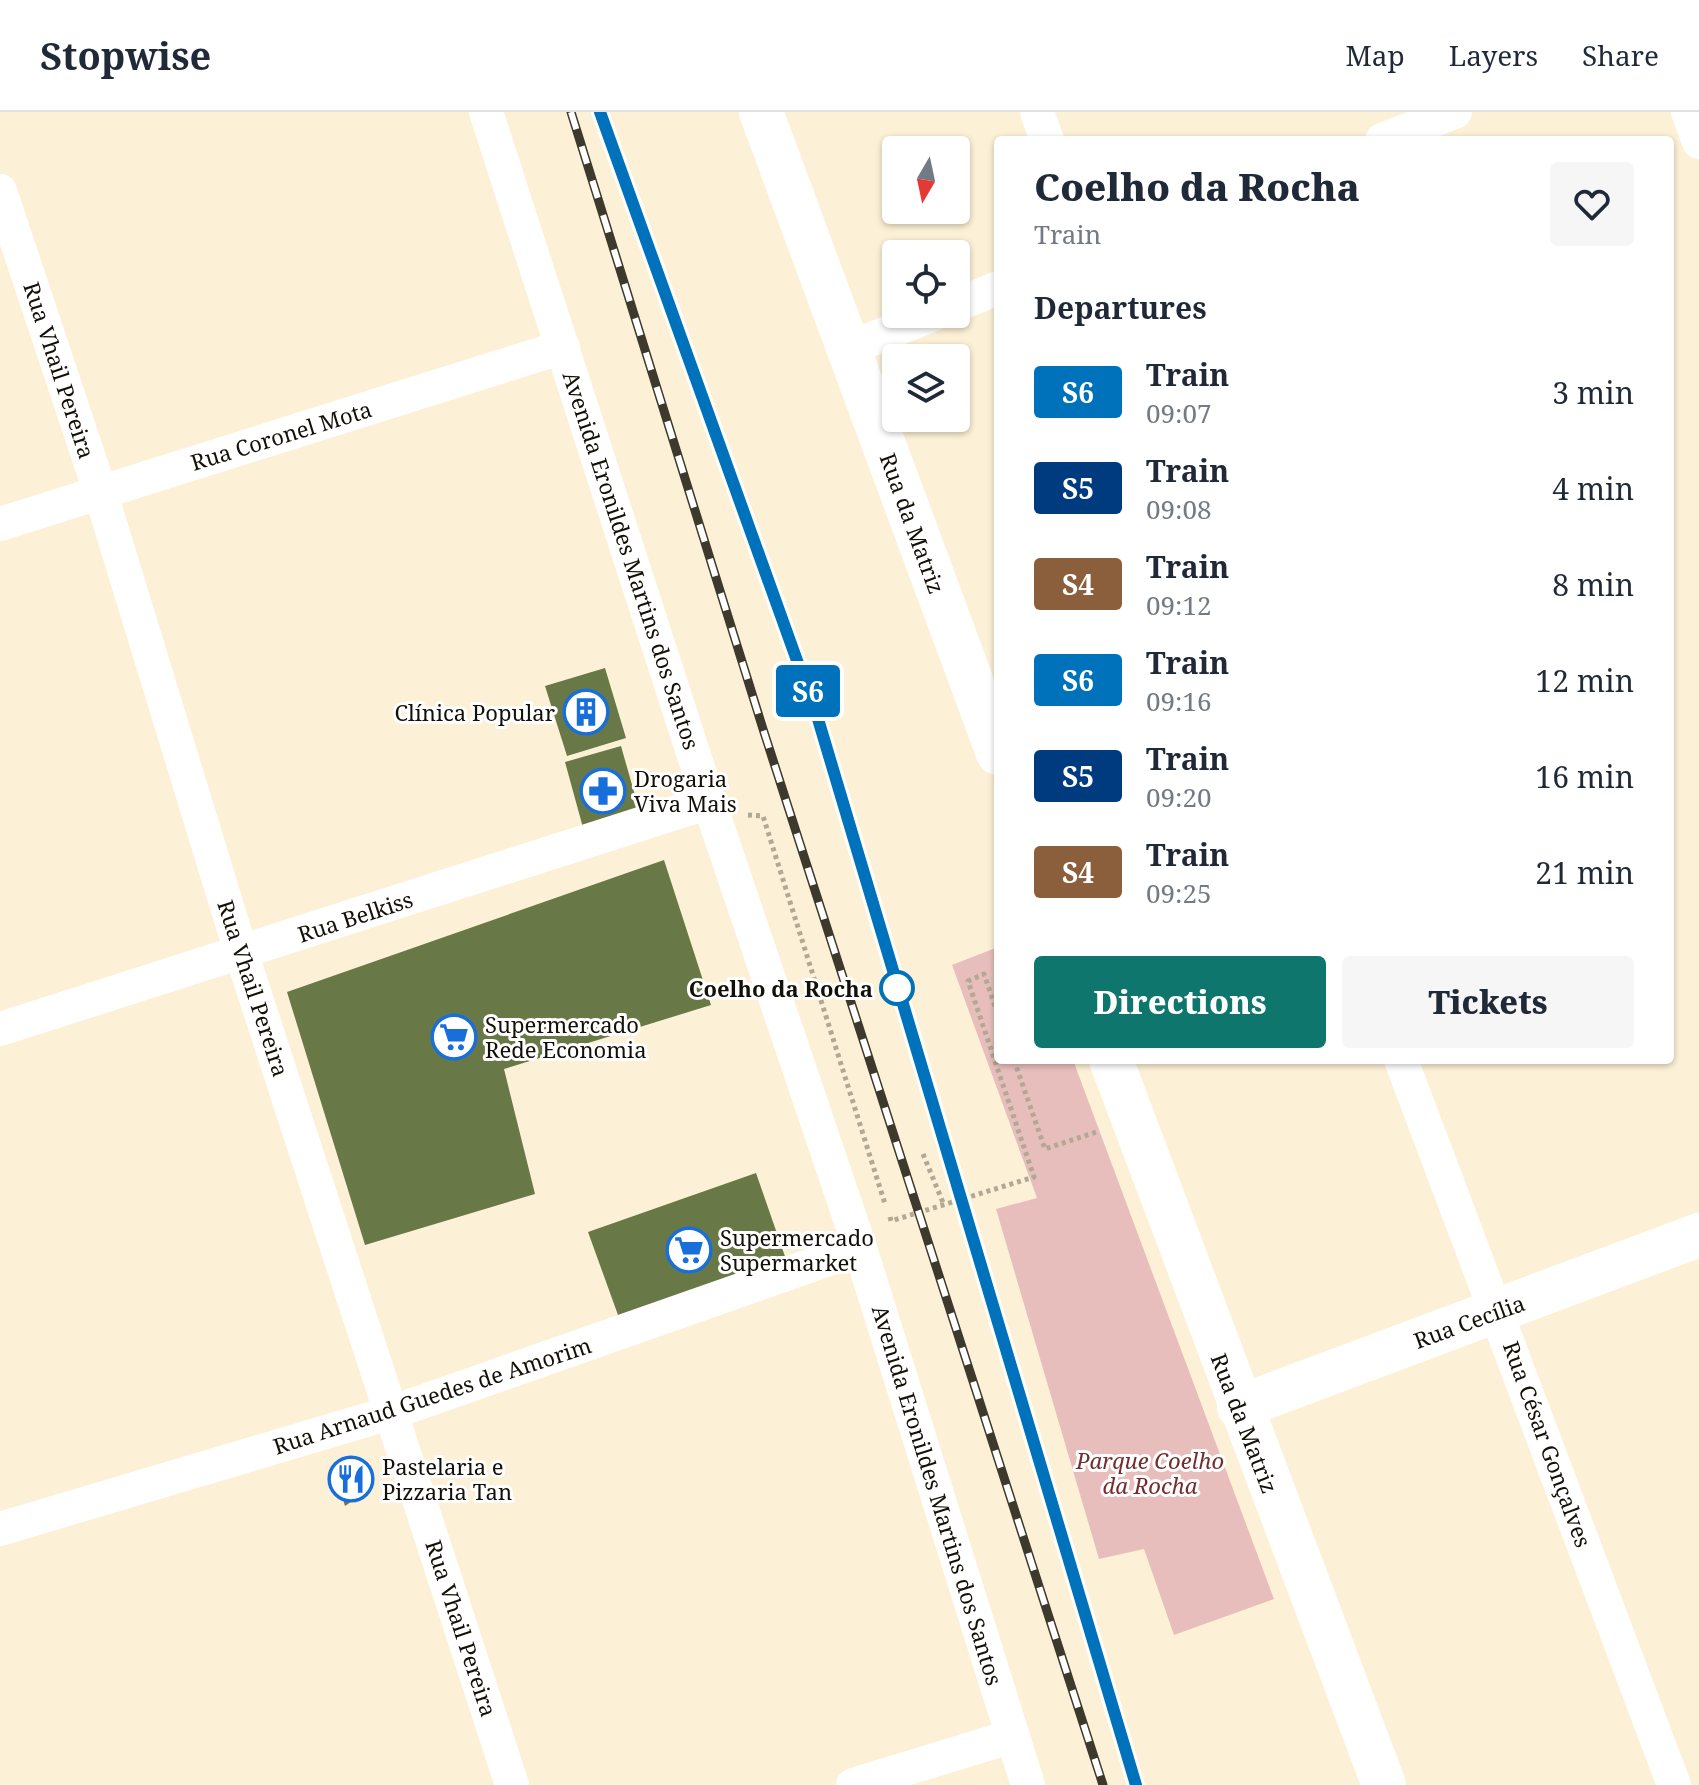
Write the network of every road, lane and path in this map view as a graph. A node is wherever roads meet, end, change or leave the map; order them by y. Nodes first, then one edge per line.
1 (486, 112) edge
2 (761, 112) edge
3 (1037, 112) edge
4 (1455, 112) edge
5 (1688, 112) edge
6 (1046, 136) edge
7 (1392, 136) edge
8 (1699, 142) edge
9 (0, 191) edge
10 (994, 290) edge
11 (970, 299) edge
12 (899, 328) edge
13 (563, 347) junction
14 (850, 348) junction
15 (100, 491) junction
16 (0, 524) edge
17 (994, 742) edge
18 (713, 811) junction
19 (241, 952) junction
20 (994, 1003) edge
21 (0, 1029) edge
22 (994, 1058) edge
23 (996, 1064) edge
24 (1015, 1064) edge
25 (1112, 1064) edge
26 (1403, 1064) edge
27 (1133, 1120) junction
28 (923, 1154) dead end
29 (944, 1205) junction
30 (1699, 1235) edge
31 (860, 1248) junction
32 (1499, 1310) junction
33 (1239, 1407) junction
34 (393, 1412) junction
35 (0, 1529) edge
36 (1013, 1736) junction
37 (512, 1785) edge
38 (853, 1785) edge
39 (1028, 1785) edge
40 (1384, 1785) edge
41 (1674, 1785) edge

1 - 13 street, Avenida Eronildes Martins dos Santos
2 - 14 main road, Rua da Matriz
3 - 6 street
4 - 7 street
5 - 8 street
9 - 15 street, Rua Vhail Pereira
10 - 11 street
12 - 14 street
13 - 15 street, Rua Coronel Mota
13 - 18 street, Avenida Eronildes Martins dos Santos
14 - 17 main road, Rua da Matriz
15 - 16 street, Rua Coronel Mota
15 - 19 street, Rua Vhail Pereira
18 - 19 street, Rua Belkiss
18 - 29 path
18 - 31 street, Avenida Eronildes Martins dos Santos
19 - 21 street, Rua Belkiss
19 - 34 street, Rua Vhail Pereira
20 - 22 path
23 - 29 path
24 - 27 path
25 - 27 main road, Rua da Matriz
26 - 32 street, Rua César Gonçalves
27 - 33 main road, Rua da Matriz
28 - 29 path
30 - 32 main road, Rua Cecília
31 - 34 street, Rua Arnaud Guedes de Amorim
31 - 36 street, Avenida Eronildes Martins dos Santos
32 - 33 main road, Rua Cecília
32 - 41 street, Rua César Gonçalves
33 - 40 main road, Rua da Matriz
34 - 35 street, Rua Arnaud Guedes de Amorim
34 - 37 street, Rua Vhail Pereira
36 - 38 street
36 - 39 street, Avenida Eronildes Martins dos Santos

